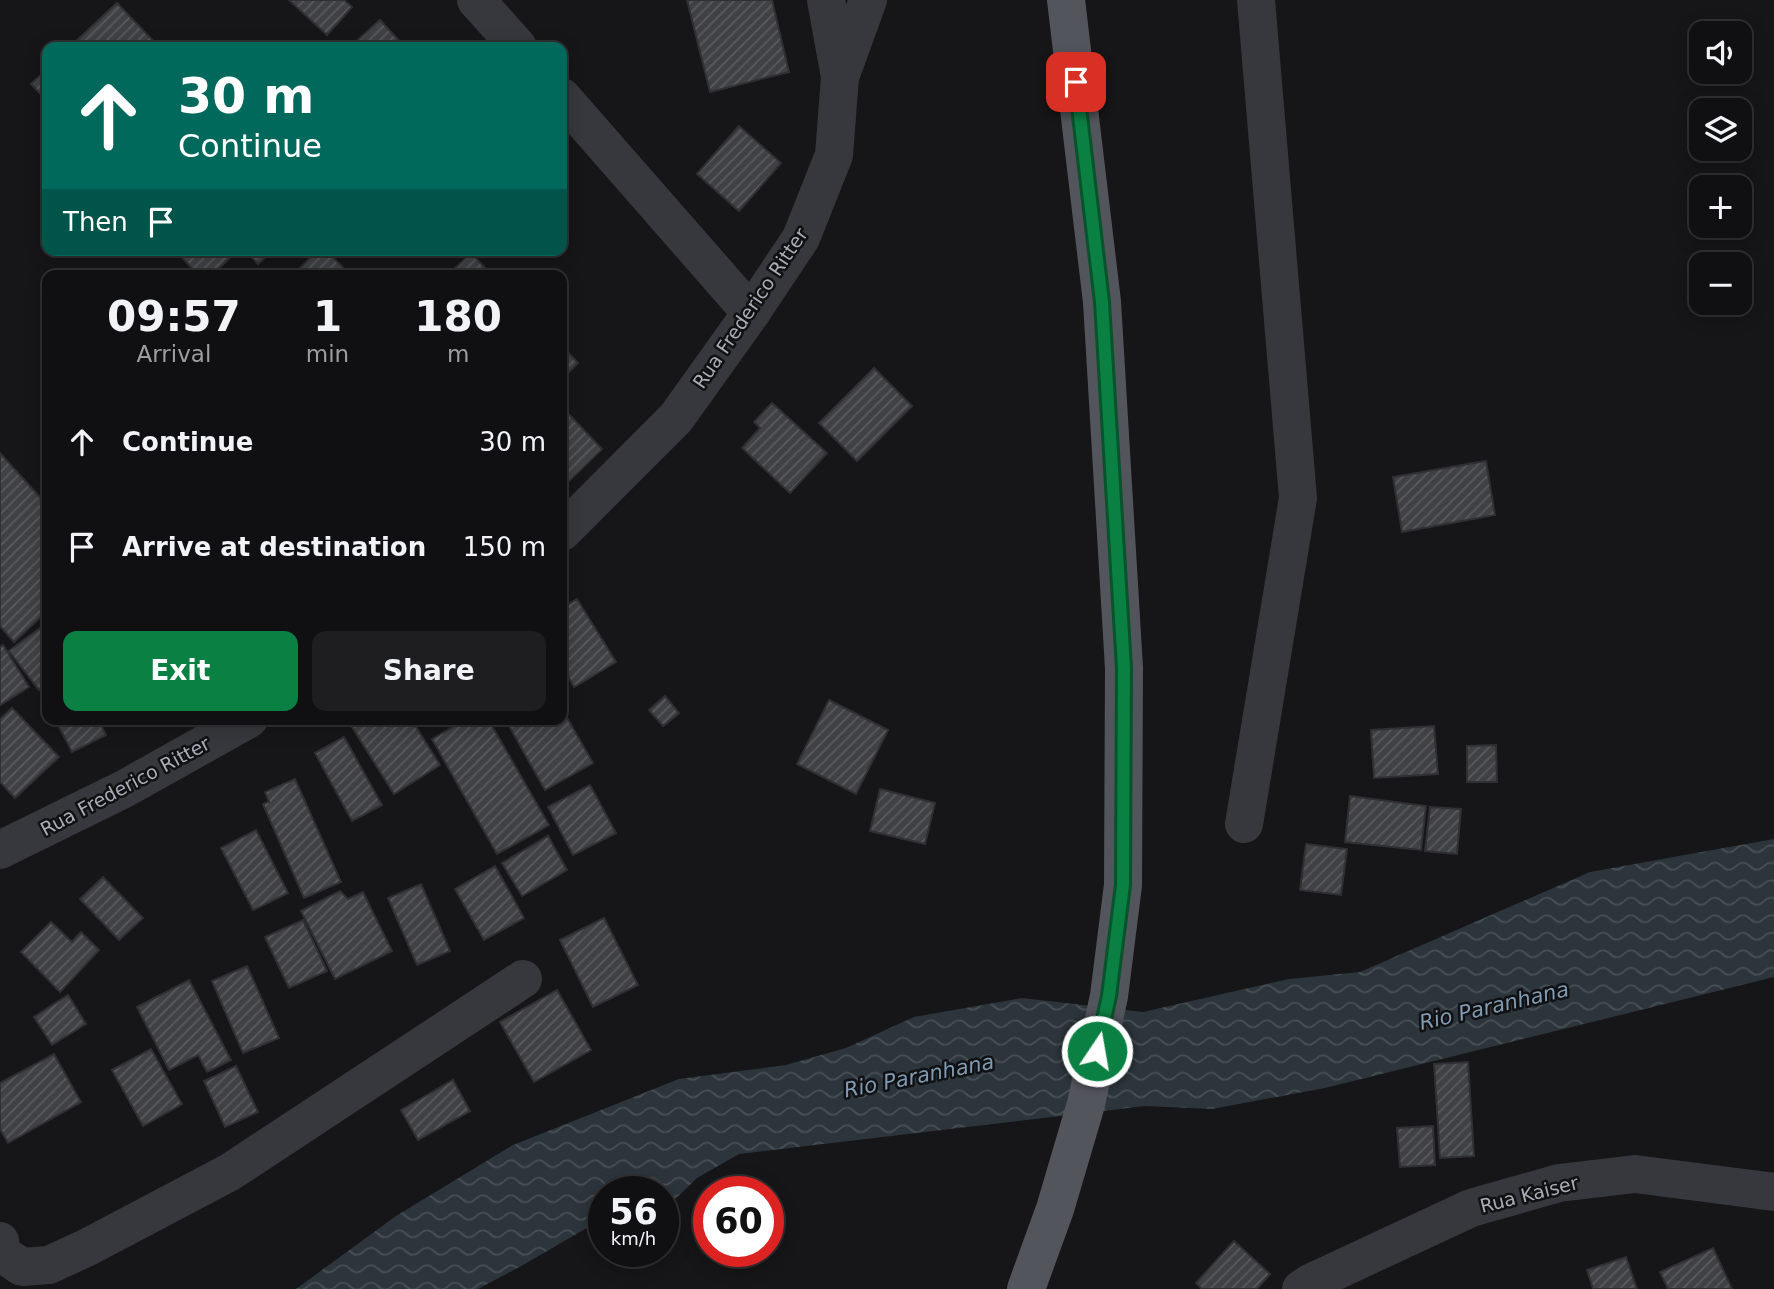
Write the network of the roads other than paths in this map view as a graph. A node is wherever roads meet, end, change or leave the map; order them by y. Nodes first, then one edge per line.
1 (476, 0) edge
2 (826, 0) edge
3 (867, 0) edge
4 (1066, 0) edge
5 (1256, 0) edge
6 (514, 42) edge
7 (840, 78) junction
8 (567, 103) edge
9 (751, 313) junction
10 (567, 527) edge
11 (238, 725) edge
12 (1244, 824) dead end
13 (0, 850) edge
14 (523, 978) dead end
15 (1774, 1192) edge
16 (0, 1241) edge
17 (1026, 1289) edge
18 (1301, 1289) edge

1 - 6 street
2 - 7 street
3 - 7 street, Rua Frederico Ritter
4 - 17 main road
5 - 12 street
7 - 9 street, Rua Frederico Ritter
8 - 9 street
9 - 10 street, Rua Frederico Ritter
11 - 13 street, Rua Frederico Ritter
14 - 16 street
15 - 18 street, Rua Kaiser

